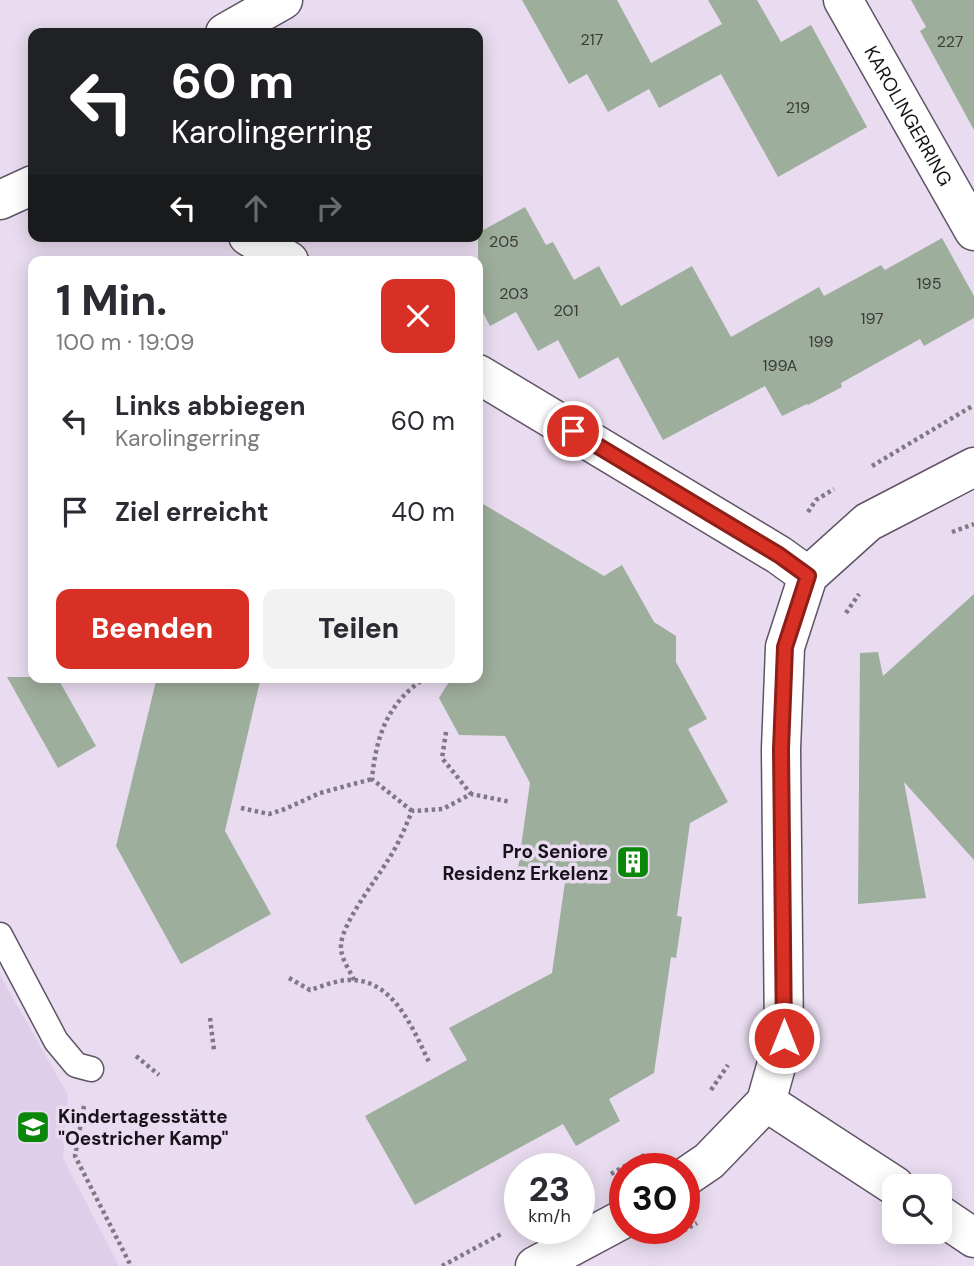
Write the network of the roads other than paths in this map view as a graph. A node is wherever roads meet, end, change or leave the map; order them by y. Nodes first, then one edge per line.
1 (283, 0) edge
2 (843, 0) edge
3 (234, 28) edge
4 (28, 187) edge
5 (0, 200) edge
6 (974, 231) edge
7 (258, 242) edge
8 (281, 256) edge
9 (483, 377) edge
10 (974, 467) edge
11 (808, 576) junction
12 (0, 934) edge
13 (91, 1069) road end
14 (766, 1102) junction
15 (700, 1167) edge
16 (882, 1178) edge
17 (952, 1223) edge
18 (609, 1227) edge
19 (974, 1238) edge
20 (536, 1266) edge

1 - 3 street
2 - 6 street, KAROLINGERRING
4 - 5 street
7 - 8 street
9 - 11 street
10 - 11 street
11 - 14 street
12 - 13 lane
14 - 15 street
14 - 16 street
17 - 19 street
18 - 20 street

